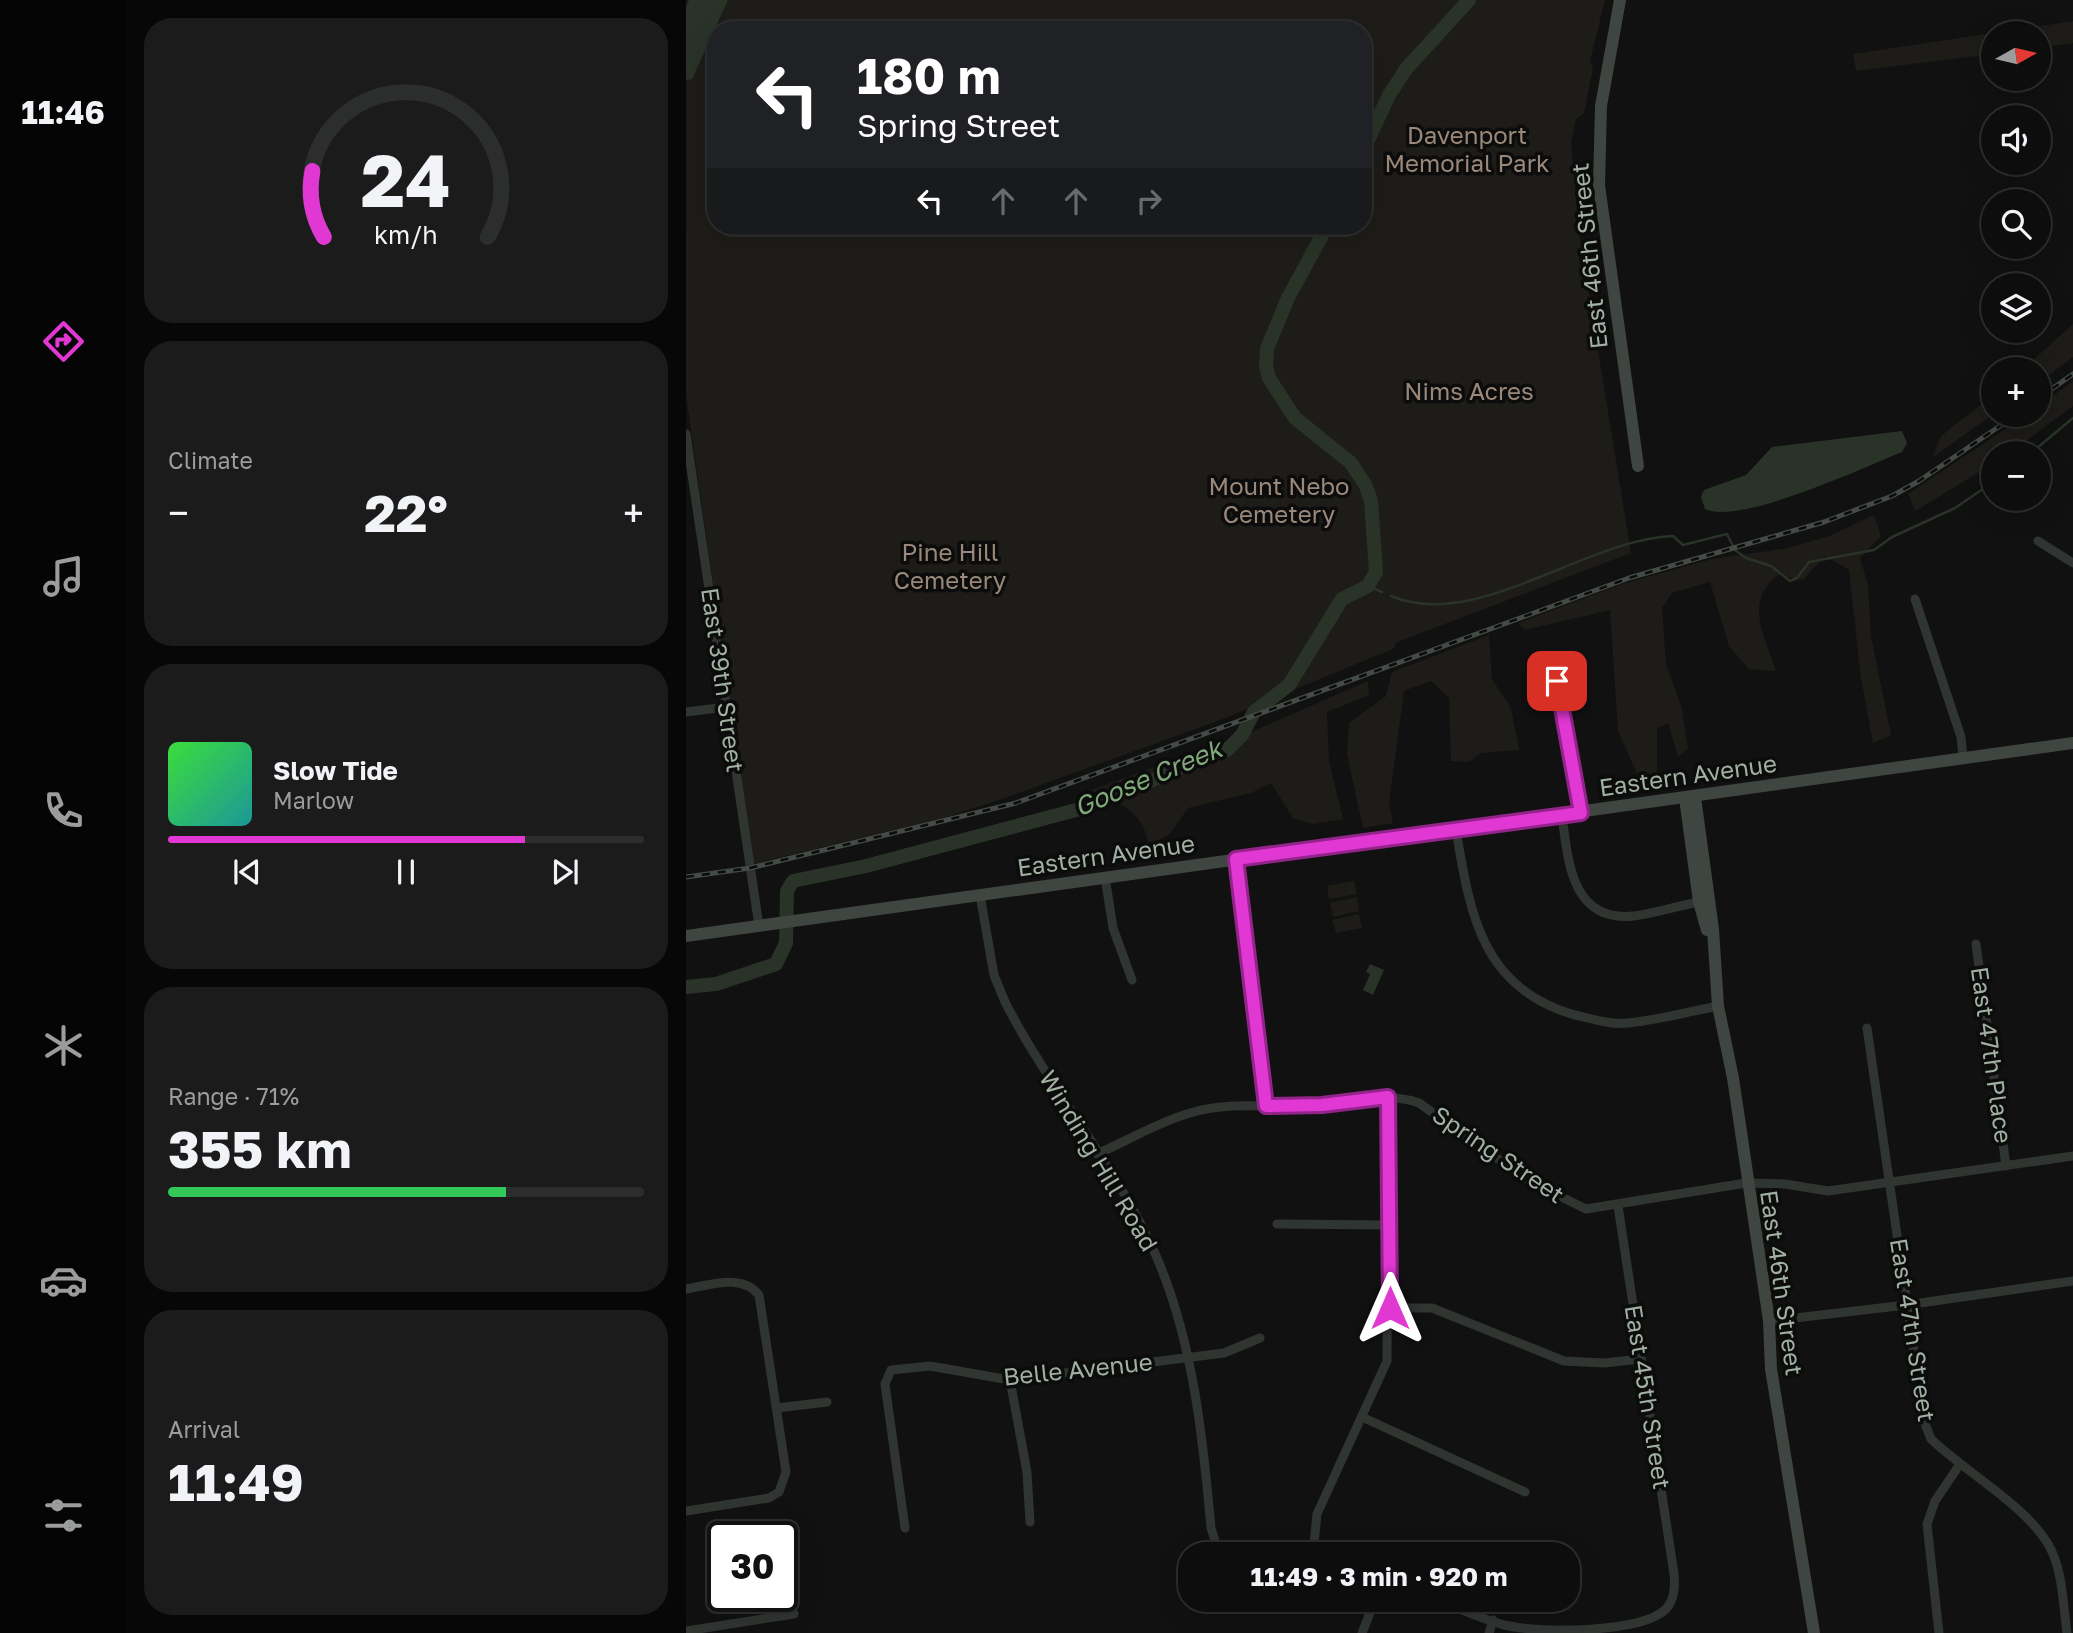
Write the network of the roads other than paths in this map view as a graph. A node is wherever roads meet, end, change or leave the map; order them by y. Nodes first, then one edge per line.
1 (1620, 0) edge
2 (686, 434) edge
3 (1638, 466) dead end
4 (2038, 541) dead end
5 (2073, 563) edge
6 (1915, 599) dead end
7 (1557, 681) dead end
8 (726, 707) junction
9 (686, 712) edge
10 (2073, 743) edge
11 (1964, 758) junction
12 (1690, 798) junction
13 (1581, 813) junction
14 (1562, 816) junction
15 (1456, 830) junction
16 (1236, 859) junction
17 (1105, 877) junction
18 (980, 895) junction
19 (1704, 901) junction
20 (759, 926) junction
21 (686, 936) edge
22 (1976, 944) dead end
23 (1132, 980) dead end
24 (1717, 1006) junction
25 (1867, 1028) dead end
26 (1388, 1097) junction
27 (1266, 1106) junction
28 (1097, 1154) junction
29 (2073, 1156) edge
30 (2006, 1166) junction
31 (1889, 1182) junction
32 (1746, 1184) junction
33 (1618, 1206) junction
34 (1277, 1224) dead end
35 (1390, 1225) junction
36 (2073, 1281) edge
37 (686, 1289) edge
38 (1906, 1306) junction
39 (1390, 1308) junction
40 (1769, 1321) junction
41 (1260, 1338) dead end
42 (1188, 1359) junction
43 (1641, 1359) junction
44 (1010, 1380) junction
45 (827, 1402) dead end
46 (777, 1408) junction
47 (1362, 1417) junction
48 (1960, 1464) junction
49 (1525, 1492) dead end
50 (686, 1510) edge
51 (1030, 1522) dead end
52 (905, 1528) dead end
53 (1216, 1542) edge
54 (1314, 1542) edge
55 (1370, 1612) edge
56 (1471, 1612) edge
57 (794, 1614) dead end
58 (1493, 1620) junction
59 (686, 1632) edge
60 (1362, 1633) edge
61 (1489, 1633) edge
62 (1814, 1633) edge
63 (1940, 1633) edge
64 (2067, 1633) edge

1 - 3 main road, East 46th Street
2 - 8 street, East 39th Street
4 - 5 street
6 - 11 street
7 - 13 street
8 - 9 street
8 - 20 street, East 39th Street
10 - 11 main road, Eastern Avenue
11 - 12 main road, Eastern Avenue
12 - 13 main road, Eastern Avenue
12 - 19 main road, East 46th Street
13 - 14 main road, Eastern Avenue
14 - 15 main road, Eastern Avenue
14 - 19 street
15 - 16 main road, Eastern Avenue
15 - 24 street
16 - 17 main road, Eastern Avenue
16 - 27 street
17 - 18 main road, Eastern Avenue
17 - 23 street
18 - 20 main road, Eastern Avenue
18 - 28 street, Winding Hill Road
19 - 24 main road, East 46th Street
20 - 21 main road, Eastern Avenue
22 - 30 street, East 47th Place
24 - 32 main road, East 46th Street
25 - 31 street, East 47th Street
26 - 27 street, Spring Street
26 - 33 street, Spring Street
26 - 35 street
27 - 28 street, Spring Street
28 - 42 street, Winding Hill Road
29 - 30 street, Spring Street
30 - 31 street, Spring Street
31 - 32 street, Spring Street
31 - 38 street, East 47th Street
32 - 33 street, Spring Street
32 - 40 main road, East 46th Street
33 - 43 street, East 45th Street
34 - 35 street
35 - 39 street
36 - 38 street
37 - 46 street
38 - 40 street
38 - 48 street, East 47th Street
39 - 43 street
39 - 47 street
40 - 62 main road, East 46th Street
41 - 42 street, Belle Avenue
42 - 44 street, Belle Avenue
42 - 53 street, Winding Hill Road
43 - 58 street, East 45th Street
44 - 51 street
44 - 52 street, Belle Avenue
45 - 46 street
46 - 50 street
47 - 49 street
47 - 54 street
48 - 63 street
48 - 64 street, East 47th Street
55 - 60 street
56 - 58 street
57 - 59 street
58 - 61 street

